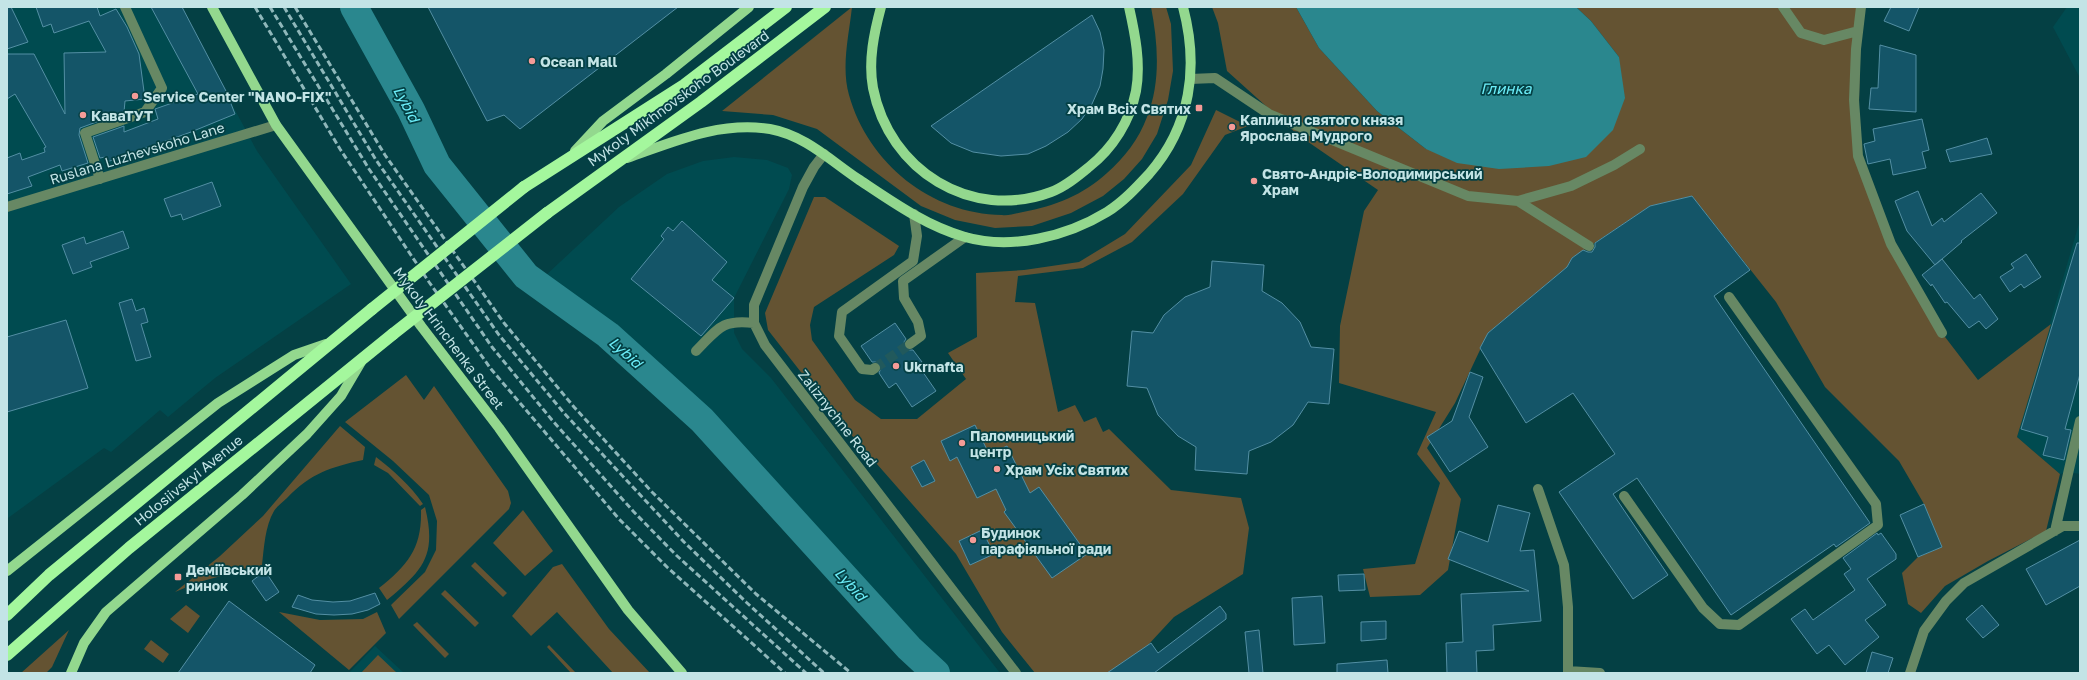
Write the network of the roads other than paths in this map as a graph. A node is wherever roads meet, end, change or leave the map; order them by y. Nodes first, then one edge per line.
1 (125, 7) edge
2 (212, 7) edge
3 (749, 7) edge
4 (786, 7) edge
5 (825, 7) edge
6 (881, 7) edge
7 (1129, 7) edge
8 (1183, 7) edge
9 (1783, 7) edge
10 (1861, 7) edge
11 (1858, 30) junction
12 (1190, 79) junction
13 (276, 126) junction
14 (1640, 150) dead end
15 (824, 154) junction
16 (569, 157) junction
17 (617, 162) junction
18 (100, 179) junction
19 (1518, 201) junction
20 (7, 207) edge
21 (914, 214) junction
22 (965, 237) junction
23 (1590, 246) dead end
24 (1729, 297) dead end
25 (372, 309) joint
26 (754, 323) junction
27 (1942, 333) dead end
28 (393, 334) joint
29 (332, 342) junction
30 (910, 344) tunnel mouth
31 (696, 351) dead end
32 (364, 356) junction
33 (875, 368) dead end
34 (2080, 421) edge
35 (1538, 488) dead end
36 (1624, 496) dead end
37 (2080, 526) edge
38 (2055, 531) junction
39 (7, 571) edge
40 (7, 615) edge
41 (7, 655) edge
42 (1568, 672) edge
43 (71, 673) edge
44 (682, 673) edge
45 (1016, 673) edge
46 (1600, 673) edge
47 (1910, 673) edge

1 - 18 street
2 - 13 main road, Mykoly Hrinchenka Street
3 - 16 main road
4 - 16 highway, Mykoly Mikhnovskoho Boulevard
5 - 17 highway, Mykoly Mikhnovskoho Boulevard
6 - 7 main road
8 - 12 main road
9 - 11 street
10 - 11 street
11 - 27 street
12 - 19 street
12 - 22 main road
13 - 18 street, Ruslana Luzhevskoho Lane
13 - 44 main road, Mykoly Hrinchenka Street
14 - 19 street
15 - 17 main road
15 - 21 main road
15 - 26 street, Zaliznychne Road
16 - 25 highway, Mykoly Mikhnovskoho Boulevard, bridge
17 - 28 highway, Mykoly Mikhnovskoho Boulevard, bridge
18 - 20 street, Ruslana Luzhevskoho Lane
19 - 23 street
21 - 22 main road
21 - 33 street
22 - 30 street
24 - 36 street
25 - 29 highway, Holosiivskyi Avenue
26 - 31 street
26 - 45 street, Zaliznychne Road
28 - 32 highway, Holosiivskyi Avenue
29 - 39 main road
29 - 40 highway, Holosiivskyi Avenue
32 - 41 highway, Holosiivskyi Avenue
32 - 43 main road
34 - 38 street
35 - 42 street
37 - 38 street
38 - 47 street
42 - 46 street

